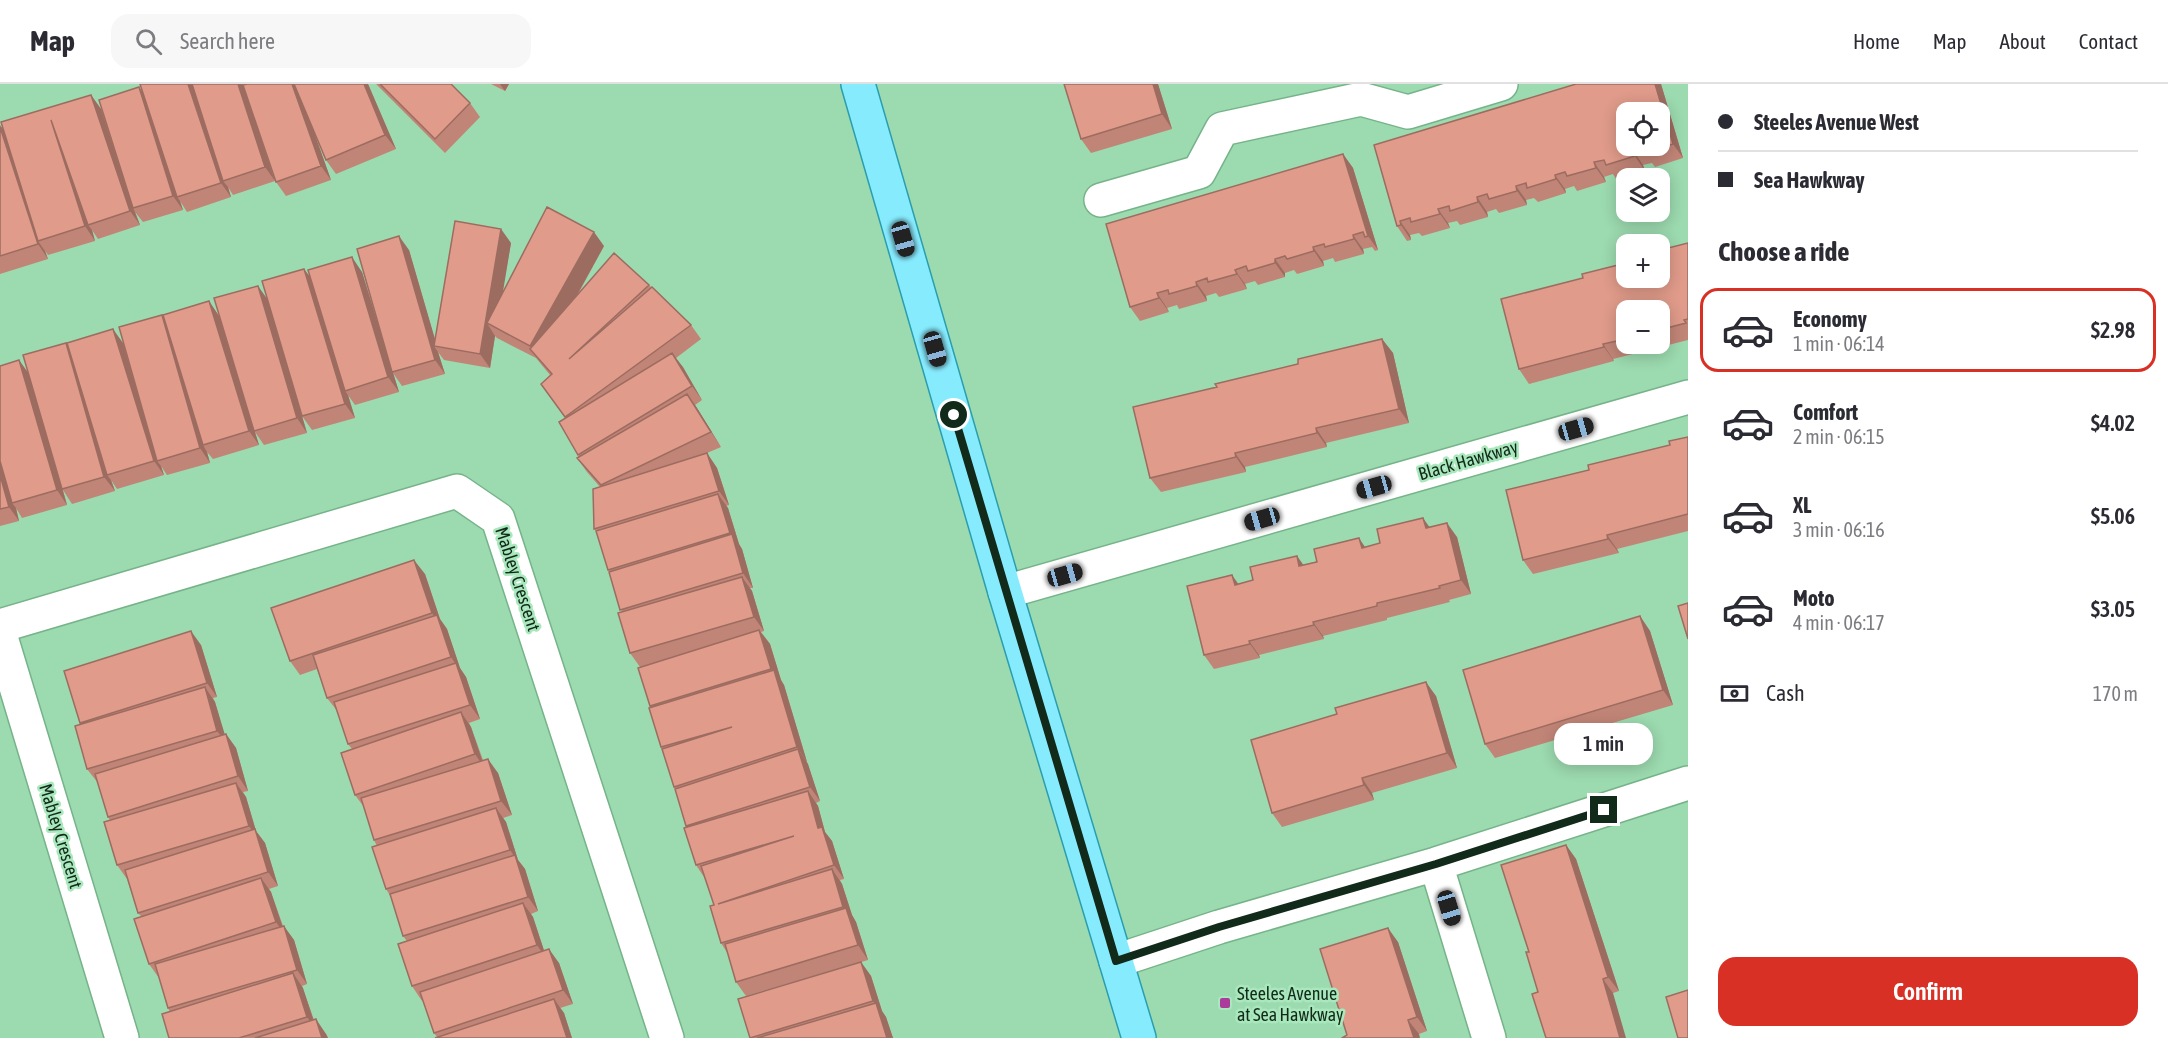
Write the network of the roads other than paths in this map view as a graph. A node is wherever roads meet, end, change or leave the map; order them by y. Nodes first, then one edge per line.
1 (858, 84) edge
2 (1501, 84) edge
3 (1101, 200) dead end
4 (1688, 397) edge
5 (1005, 592) junction
6 (0, 626) edge
7 (0, 634) edge
8 (1688, 783) edge
9 (1436, 864) junction
10 (1116, 961) junction
11 (122, 1038) edge
12 (667, 1038) edge
13 (1138, 1038) edge
14 (1489, 1038) edge

1 - 5 main road
2 - 3 street
4 - 5 street, Black Hawkway
5 - 10 main road
6 - 12 street, Mabley Crescent
7 - 11 street, Mabley Crescent
8 - 9 street
9 - 10 street
9 - 14 street
10 - 13 main road

